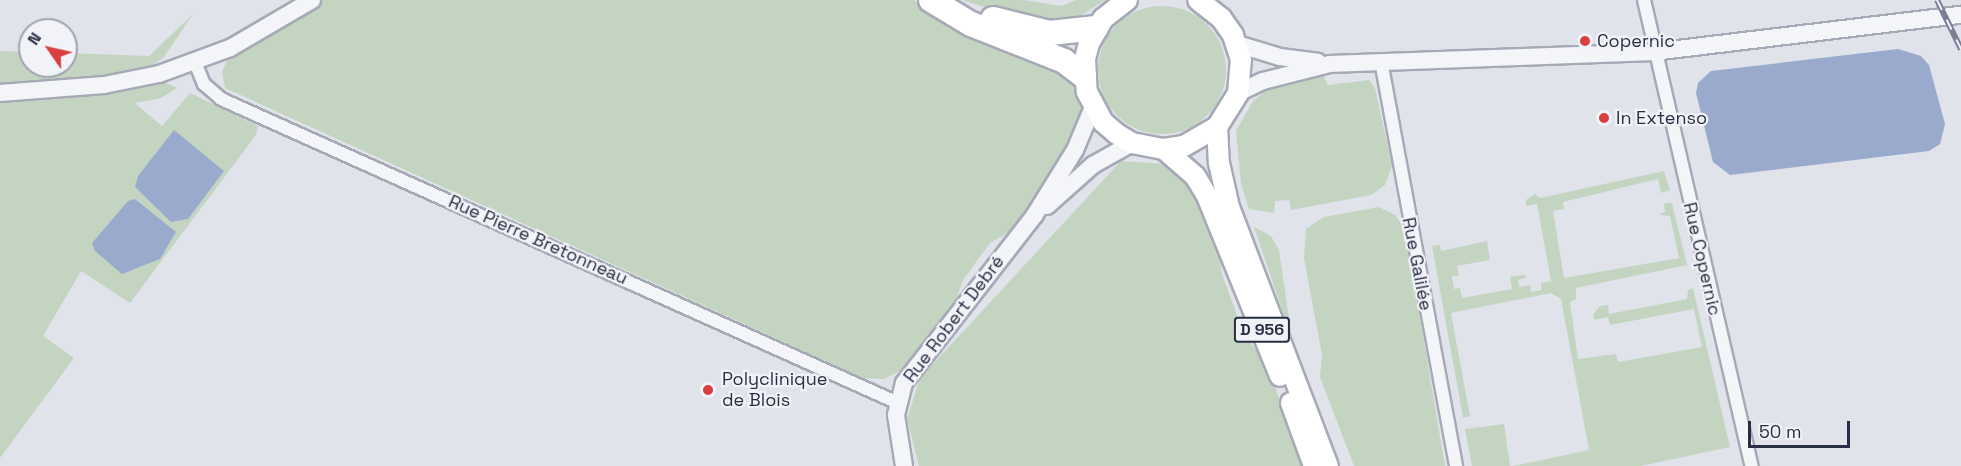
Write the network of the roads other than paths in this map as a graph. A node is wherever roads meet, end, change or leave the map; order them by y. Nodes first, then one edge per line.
1 (312, 0) edge
2 (933, 0) edge
3 (1127, 0) edge
4 (1644, 0) edge
5 (1209, 4) edge
6 (1961, 15) edge
7 (1096, 28) junction
8 (1237, 44) junction
9 (1653, 52) junction
10 (1381, 61) junction
11 (195, 62) junction
12 (1330, 64) junction
13 (1084, 76) junction
14 (0, 93) edge
15 (1238, 93) junction
16 (1093, 107) junction
17 (1217, 127) junction
18 (1132, 143) junction
19 (1164, 149) junction
20 (1035, 216) junction
21 (898, 402) junction
22 (903, 466) edge
23 (1314, 466) edge
24 (1328, 466) edge
25 (1456, 466) edge
26 (1752, 466) edge

1 - 11 street
2 - 7 highway
2 - 13 highway
3 - 7 main road
4 - 9 street, Rue Copernic
5 - 8 main road
6 - 9 street
7 - 13 main road
8 - 12 street
8 - 15 main road
9 - 10 street
9 - 26 street, Rue Copernic
10 - 12 street
10 - 25 street, Rue Galilée
11 - 14 street
11 - 21 street, Rue Pierre Bretonneau
12 - 15 street
13 - 16 main road
15 - 17 main road
16 - 18 main road
16 - 20 street
17 - 19 main road
17 - 24 main road, D 956
18 - 19 main road
18 - 20 street
19 - 23 main road, D 956
20 - 21 street, Rue Robert Debré
21 - 22 street, Rue Robert Debré

